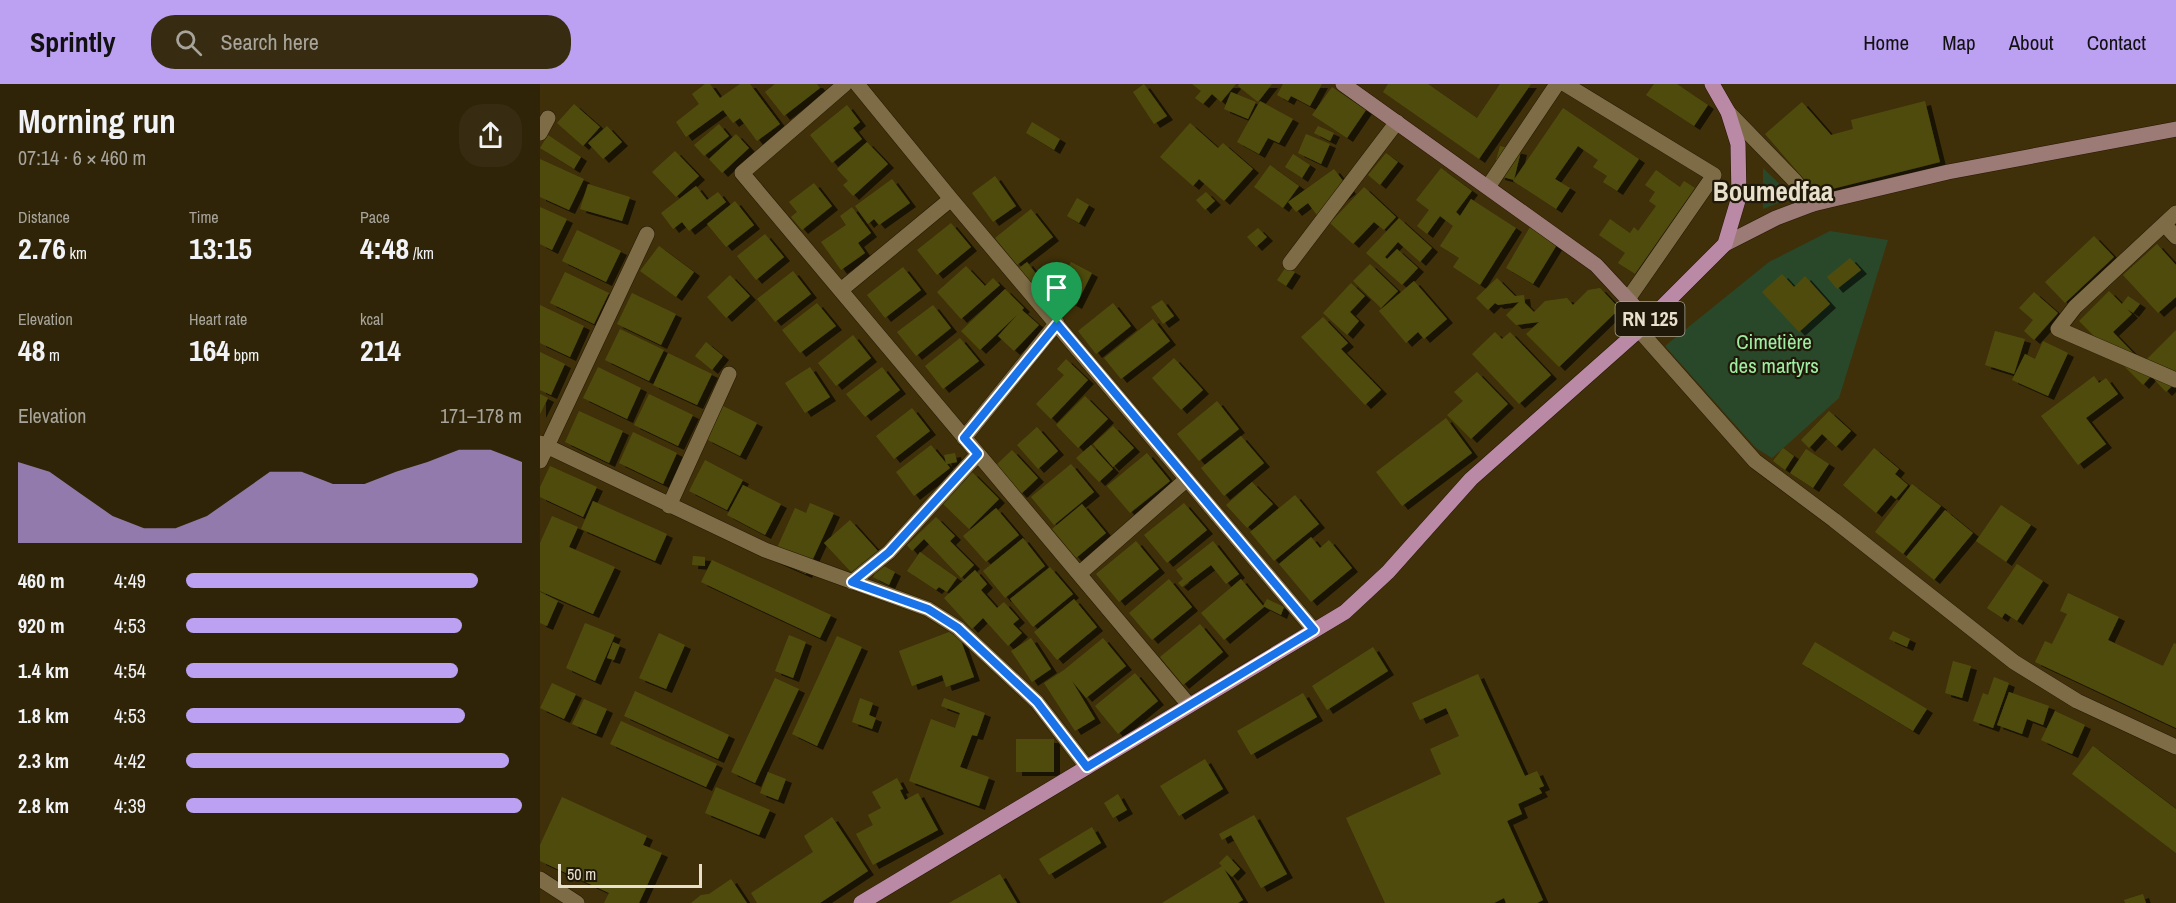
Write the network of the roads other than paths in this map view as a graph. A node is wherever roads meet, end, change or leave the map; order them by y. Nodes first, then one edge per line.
1 (845, 84) edge
2 (857, 84) edge
3 (1557, 84) edge
4 (1565, 84) edge
5 (1712, 84) edge
6 (1352, 87) edge
7 (1728, 112) junction
8 (548, 118) dead end
9 (1396, 122) junction
10 (2176, 129) edge
11 (540, 133) edge
12 (1714, 176) junction
13 (1739, 180) junction
14 (1488, 187) junction
15 (951, 199) junction
16 (1813, 204) junction
17 (2176, 213) edge
18 (2164, 224) junction
19 (647, 234) dead end
20 (2176, 237) edge
21 (1725, 244) junction
22 (1290, 263) dead end
23 (841, 290) junction
24 (1629, 299) junction
25 (1057, 324) junction
26 (1643, 325) junction
27 (729, 374) dead end
28 (2176, 380) edge
29 (964, 438) junction
30 (543, 445) edge
31 (978, 454) junction
32 (540, 461) edge
33 (1187, 479) junction
34 (669, 506) junction
35 (1079, 574) junction
36 (852, 582) junction
37 (1314, 630) junction
38 (1189, 705) junction
39 (2176, 747) edge
40 (1087, 767) junction
41 (540, 879) edge
42 (577, 903) edge
43 (861, 903) edge

1 - 23 street
2 - 15 street
3 - 14 street
4 - 12 street
5 - 7 main road, RN 125
6 - 9 street
7 - 13 main road, RN 125
7 - 16 street
8 - 11 street
9 - 14 street
9 - 22 street
10 - 16 street
12 - 13 street
12 - 24 street
13 - 21 main road, RN 125
14 - 24 street
15 - 23 street
15 - 25 street
16 - 21 street
17 - 18 street
18 - 20 street
18 - 28 street
19 - 30 street
21 - 26 main road, RN 125
23 - 29 street
24 - 26 street
25 - 29 street
25 - 33 street
26 - 37 main road, RN 125
26 - 39 street
27 - 34 street
29 - 31 street
30 - 32 street
30 - 34 street
31 - 35 street
31 - 36 street
33 - 35 street
33 - 37 street
34 - 36 street
35 - 38 street
36 - 40 street
37 - 38 main road, RN 125
38 - 40 main road, RN 125
40 - 43 main road, RN 125
41 - 42 street

